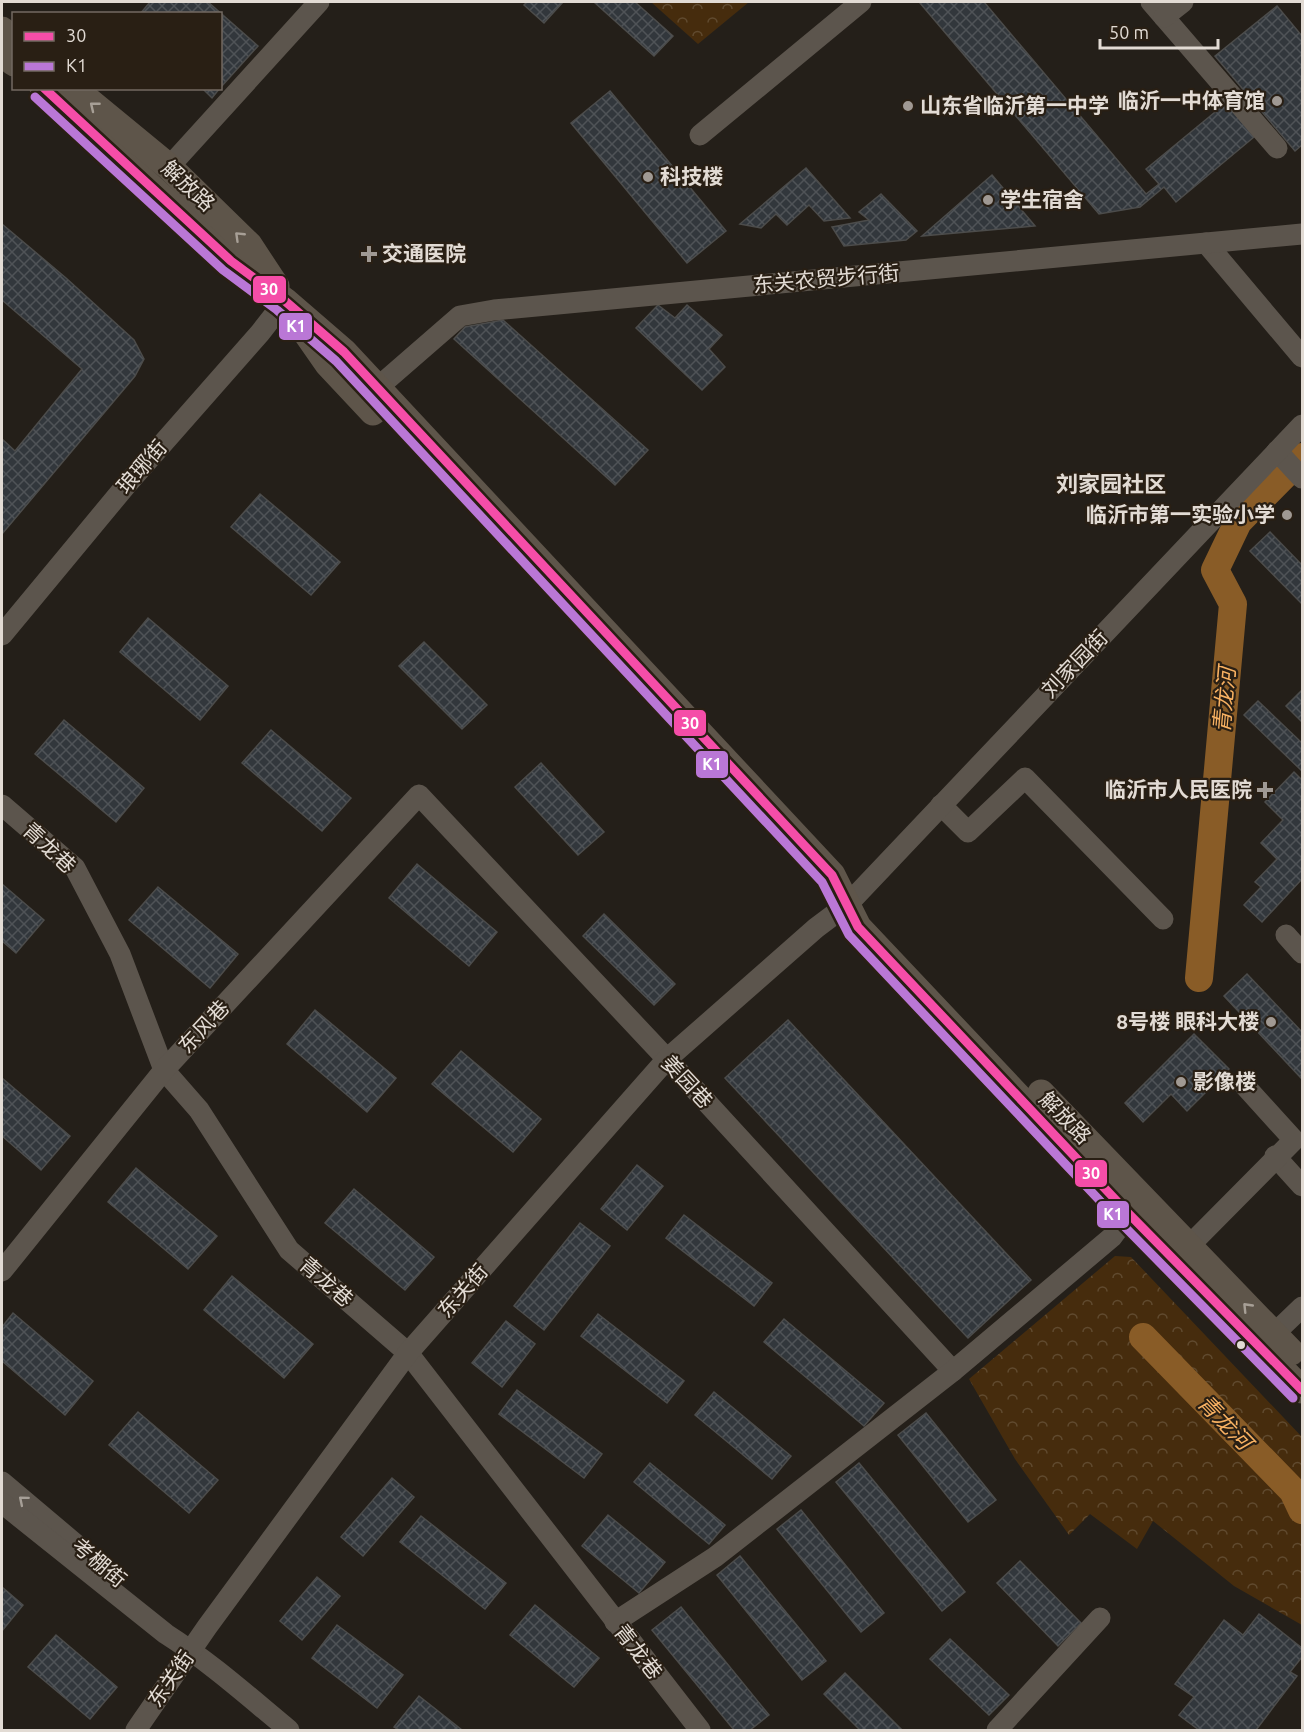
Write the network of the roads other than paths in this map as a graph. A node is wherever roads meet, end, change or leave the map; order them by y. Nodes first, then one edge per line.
1 (320, 2) edge
2 (861, 2) edge
3 (1183, 2) edge
4 (1157, 9) edge
5 (5, 37) edge
6 (12, 57) edge
7 (45, 90) edge
8 (75, 90) edge
9 (700, 135) dead end
10 (1277, 148) dead end
11 (169, 167) junction
12 (1302, 234) edge
13 (1206, 243) junction
14 (285, 301) junction
15 (1302, 357) edge
16 (376, 389) junction
17 (1302, 425) edge
18 (1292, 467) edge
19 (2, 635) edge
20 (419, 795) joint
21 (2, 805) edge
22 (941, 805) junction
23 (848, 904) junction
24 (1163, 919) dead end
25 (1286, 935) dead end
26 (1302, 953) edge
27 (667, 1059) junction
28 (164, 1070) junction
29 (1245, 1086) dead end
30 (1275, 1156) junction
31 (1302, 1186) edge
32 (1129, 1214) junction
33 (1189, 1246) junction
34 (2, 1271) edge
35 (1302, 1307) edge
36 (1274, 1334) junction
37 (408, 1353) junction
38 (1302, 1364) edge
39 (953, 1371) junction
40 (1302, 1390) edge
41 (2, 1482) edge
42 (2, 1503) edge
43 (1100, 1618) dead end
44 (615, 1622) junction
45 (191, 1650) junction
46 (136, 1731) edge
47 (290, 1731) edge
48 (700, 1731) edge
49 (996, 1731) edge

1 - 11 street
2 - 9 street
3 - 4 street
4 - 10 street
5 - 6 main road
7 - 14 main road, 解放路
11 -> 8 main road, 解放路
14 -> 11 main road, 解放路
12 - 13 street, 东关农贸步行街
13 - 15 street
13 - 16 street, 东关农贸步行街
14 - 16 main road, 解放路
14 - 19 street, 琅琊街
14 - 23 main road, 解放路
16 - 23 main road, 解放路
17 - 18 street, 刘家园街
18 - 22 street, 刘家园街
20 - 27 street, 姜园巷
20 - 28 street, 东风巷
21 - 28 street, 青龙巷
22 - 23 street, 刘家园街
22 - 24 street
23 - 27 street, 东关街
23 - 32 main road, 解放路
23 - 33 main road, 解放路
25 - 26 street
27 - 37 street, 东关街
27 - 39 street, 姜园巷
28 - 34 street, 东风巷
28 - 37 street, 青龙巷
29 - 30 street
30 - 31 street
30 - 33 street
32 - 39 street
32 - 40 main road, 解放路
36 -> 33 main road, 解放路
35 - 36 street
36 - 38 main road, 解放路
37 - 44 street, 青龙巷
37 - 45 street, 东关街
39 - 44 street
45 -> 41 street, 考棚街
42 - 45 street, 考棚街
43 - 49 street
44 - 48 street, 青龙巷
45 - 46 street, 东关街
45 - 47 street, 考棚街

